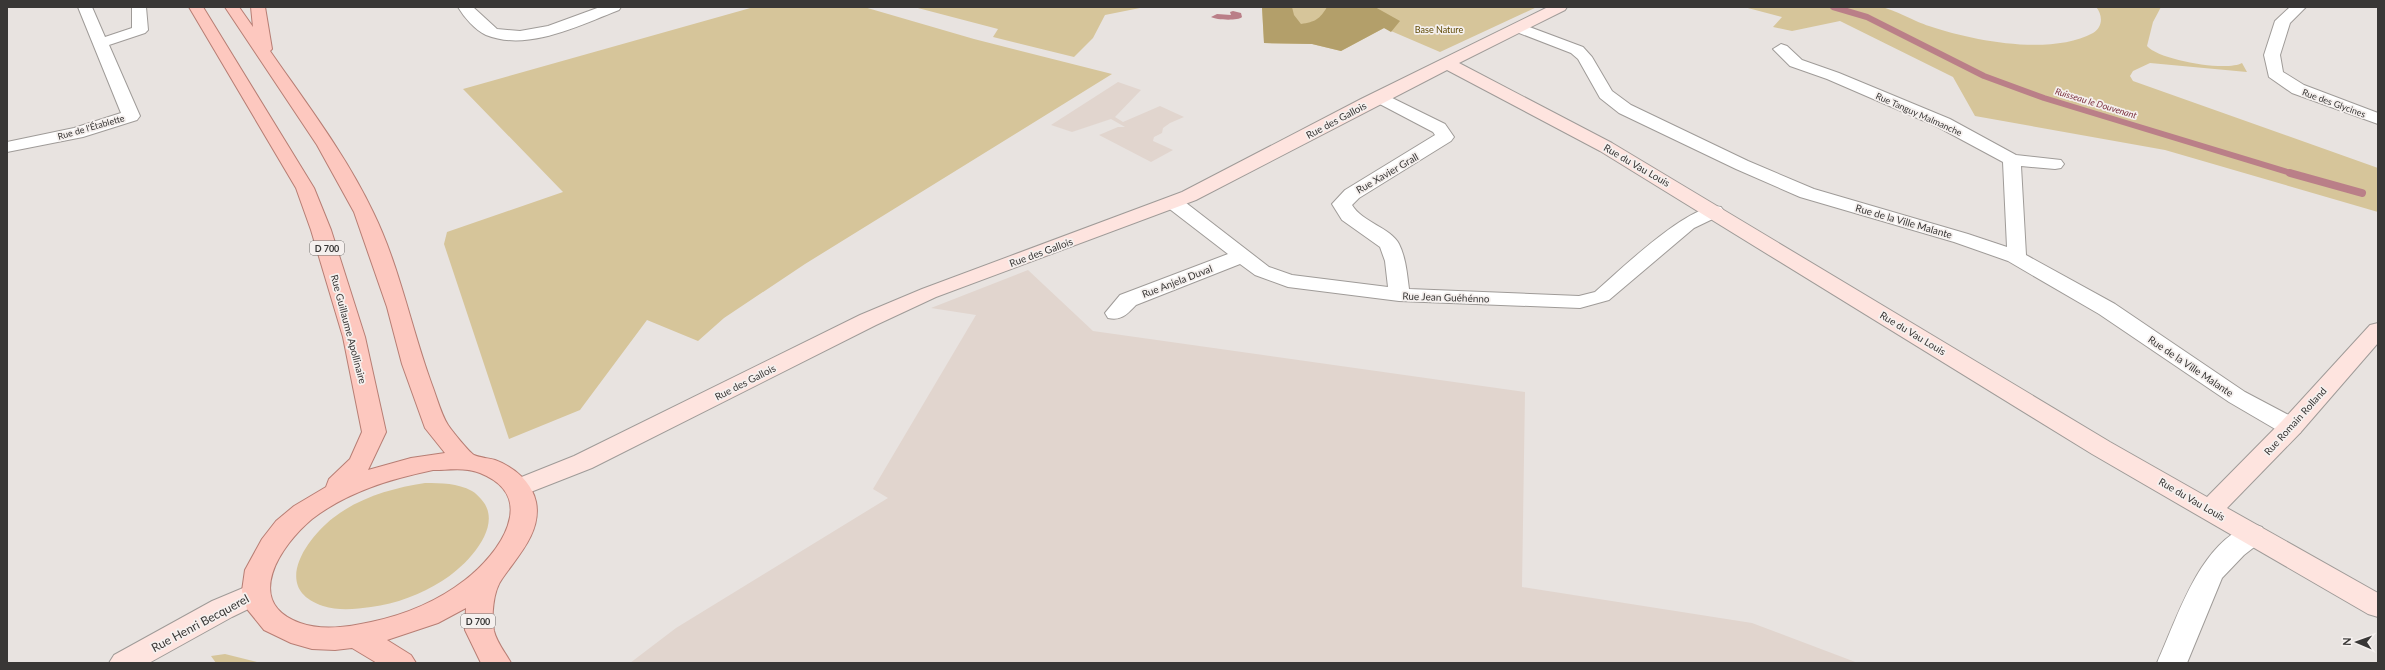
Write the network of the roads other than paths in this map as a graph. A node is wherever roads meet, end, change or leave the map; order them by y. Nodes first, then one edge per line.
1 (86, 7) edge
2 (139, 7) edge
3 (196, 7) edge
4 (232, 7) edge
5 (258, 7) edge
6 (465, 7) edge
7 (614, 7) edge
8 (1560, 7) edge
9 (2299, 7) edge
10 (1519, 28) junction
11 (101, 43) junction
12 (1781, 49) dead end
13 (265, 54) junction
14 (1448, 64) junction
15 (1380, 97) junction
16 (2378, 119) edge
17 (7, 147) edge
18 (2012, 160) junction
19 (2055, 164) dead end
20 (1174, 203) junction
21 (1714, 211) junction
22 (1242, 256) junction
23 (2015, 257) junction
24 (1399, 295) junction
25 (1116, 313) dead end
26 (2375, 337) edge
27 (2291, 427) junction
28 (466, 462) junction
29 (518, 488) junction
30 (324, 499) junction
31 (2210, 509) junction
32 (2253, 534) junction
33 (488, 577) junction
34 (255, 594) junction
35 (2378, 606) edge
36 (357, 637) junction
37 (124, 663) edge
38 (401, 663) edge
39 (496, 663) edge
40 (2172, 663) edge

1 - 11 street, Rue de l'Établette
2 - 11 street
3 - 30 main road, Rue Guillaume Apollinaire / D 700
4 - 13 main road
5 - 13 main road
6 - 7 street
8 - 10 main road, Rue des Gallois
9 - 16 street, Rue des Glycines
10 - 14 main road, Rue des Gallois
10 - 23 street, Rue de la Ville Malante
11 - 17 street, Rue de l'Établette
12 - 18 street, Rue Tanguy Malmanche
13 - 28 main road
14 - 15 main road, Rue des Gallois
14 - 21 main road, Rue du Vau Louis
15 - 20 main road, Rue des Gallois
15 - 24 street, Rue Xavier Grall
18 - 19 street
18 - 23 street
20 - 22 street, Rue Jean Guéhénno
20 - 29 main road, Rue des Gallois
21 - 24 street, Rue Jean Guéhénno
21 - 31 main road, Rue du Vau Louis
22 - 24 street, Rue Jean Guéhénno
22 - 25 street, Rue Anjela Duval
23 - 27 street, Rue de la Ville Malante
26 - 27 main road, Rue Romain Rolland
27 - 31 main road, Rue Romain Rolland
28 - 29 main road
28 - 30 main road
29 - 33 main road
30 - 34 main road
31 - 32 main road, Rue du Vau Louis
32 - 35 main road, Rue du Vau Louis
32 - 40 street
33 - 36 main road
33 - 39 main road, D 700
34 - 36 main road
34 - 37 main road, Rue Henri Becquerel
36 - 38 main road

